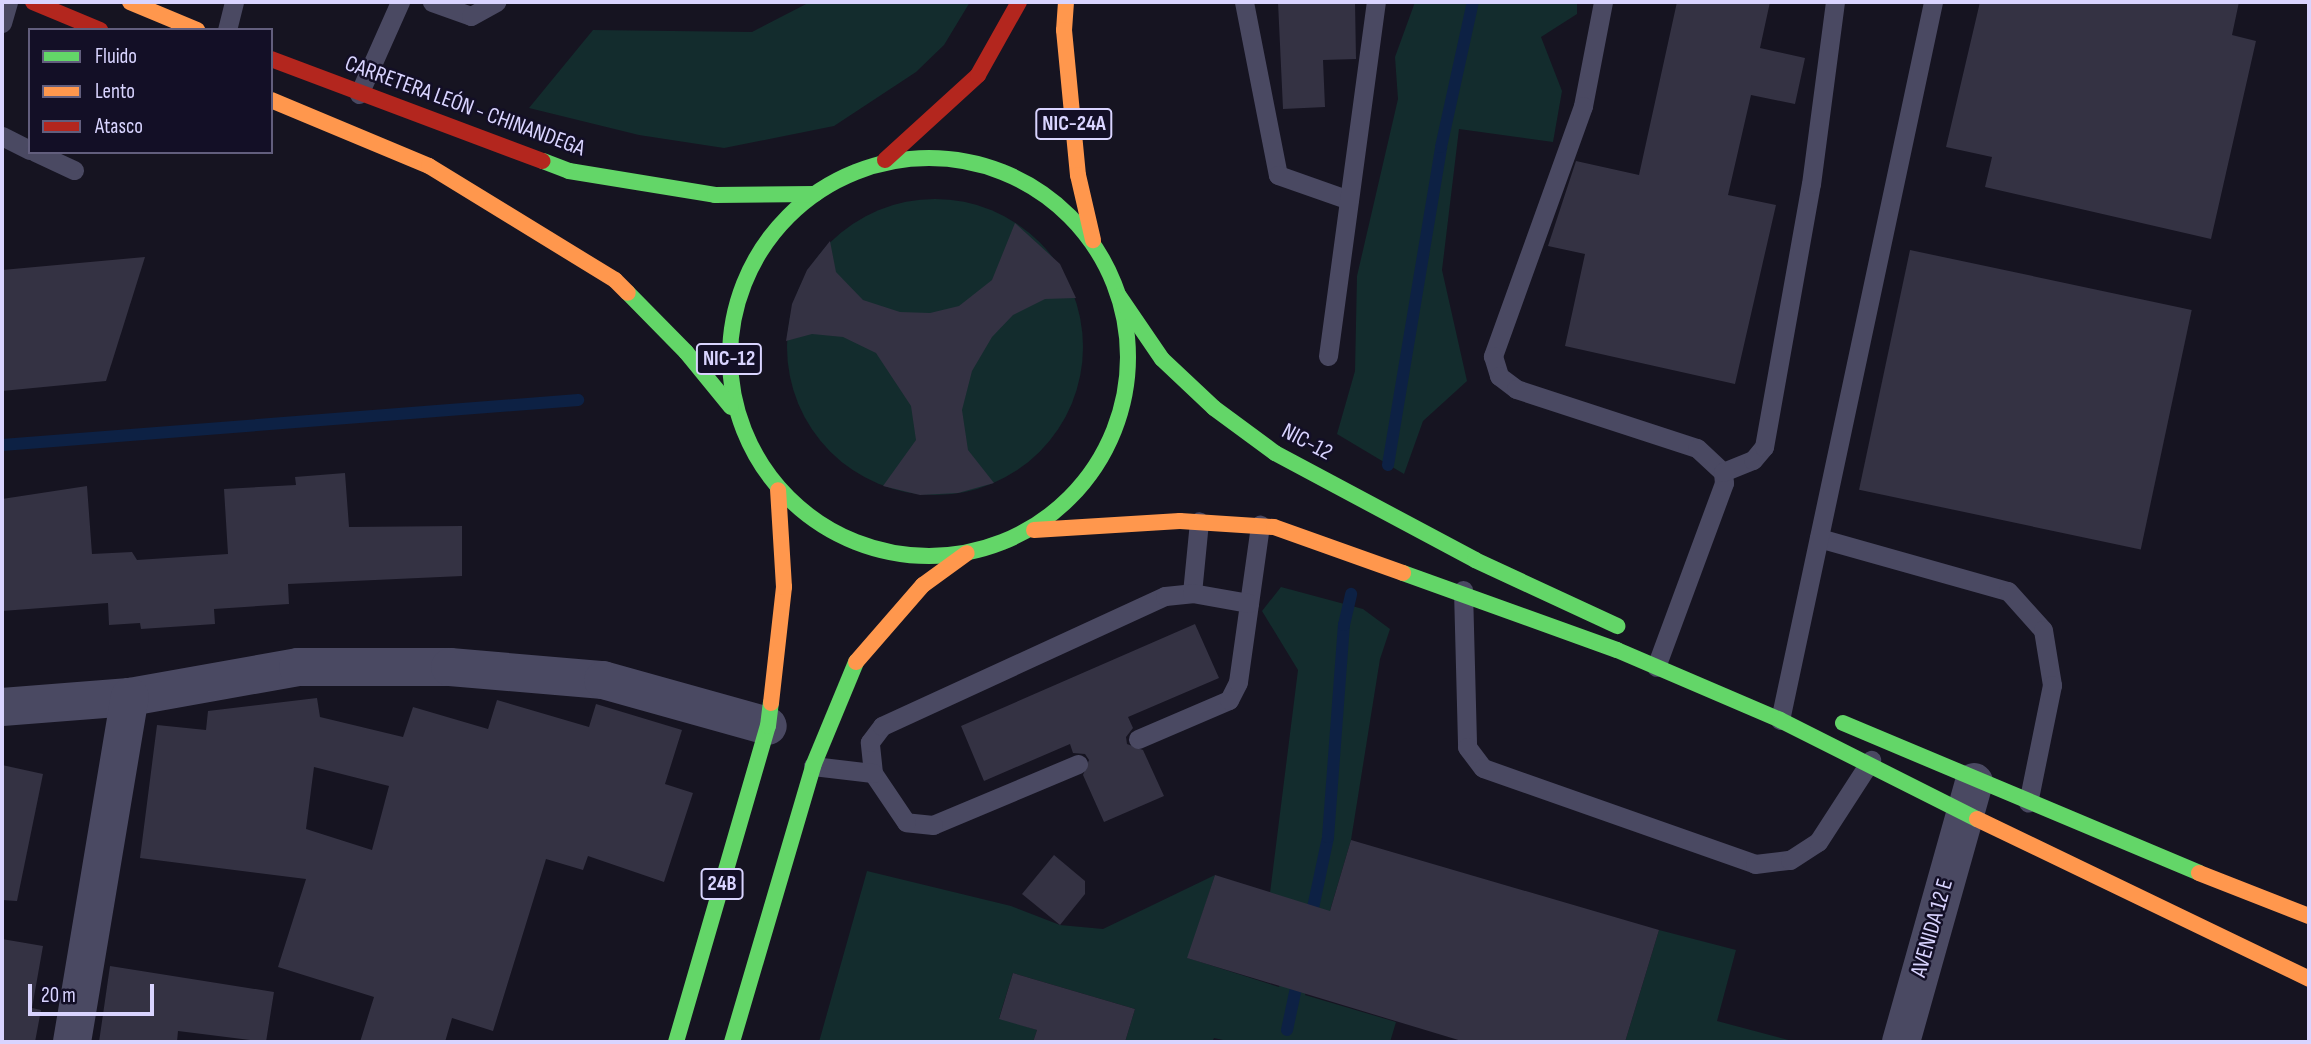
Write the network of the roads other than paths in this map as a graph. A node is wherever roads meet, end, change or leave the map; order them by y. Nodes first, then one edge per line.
1 (8, 2) edge
2 (33, 2) edge
3 (131, 2) edge
4 (234, 2) edge
5 (400, 2) edge
6 (432, 2) edge
7 (496, 2) edge
8 (1019, 2) edge
9 (1066, 2) edge
10 (1244, 2) edge
11 (1376, 2) edge
12 (1603, 2) edge
13 (1835, 2) edge
14 (1933, 2) edge
15 (2, 23) edge
16 (95, 28) edge
17 (192, 28) edge
18 (228, 28) edge
19 (273, 61) edge
20 (359, 94) junction
21 (273, 101) edge
22 (2, 136) edge
23 (28, 148) edge
24 (40, 154) edge
25 (885, 160) junction
26 (74, 170) dead end
27 (815, 194) junction
28 (1349, 200) junction
29 (1095, 245) junction
30 (1119, 296) junction
31 (1328, 356) dead end
32 (731, 407) junction
33 (1723, 472) junction
34 (778, 490) junction
35 (1199, 521) junction
36 (1260, 525) junction
37 (1034, 530) junction
38 (1819, 538) junction
39 (967, 553) junction
40 (1475, 560) junction
41 (1192, 593) junction
42 (1461, 593) junction
43 (1248, 603) junction
44 (1657, 642) junction
45 (1656, 667) junction
46 (130, 697) junction
47 (2, 707) edge
48 (1821, 713) dead end
49 (1780, 720) junction
50 (768, 726) junction
51 (1138, 738) dead end
52 (1882, 740) junction
53 (1869, 763) junction
54 (1078, 764) dead end
55 (813, 766) junction
56 (873, 774) junction
57 (1969, 797) junction
58 (2028, 803) junction
59 (2309, 916) edge
60 (2309, 979) edge
61 (72, 1042) edge
62 (676, 1042) edge
63 (732, 1042) edge
64 (1901, 1042) edge

1 - 15 lane
2 - 16 main road
3 - 17 main road
4 - 18 lane
5 - 20 lane
6 - 7 lane
8 - 25 main road
9 - 29 main road, NIC-24A
10 - 28 lane
11 - 28 lane
12 - 33 lane
13 - 33 lane
14 - 38 lane
19 - 20 main road, CARRETERA LEÓN - CHINANDEGA / NIC-12
20 - 27 main road, CARRETERA LEÓN - CHINANDEGA / NIC-12
21 - 32 main road, NIC-12
22 - 23 lane
24 - 26 lane
25 - 27 main road, NIC-12
25 - 29 main road, NIC-12
27 - 32 main road, NIC-12
28 - 31 lane
29 - 30 main road, NIC-12
30 - 37 main road, NIC-12
30 - 40 main road, NIC-12
32 - 34 main road, NIC-12
33 - 44 lane
34 - 39 main road, NIC-12
34 - 50 main road, 24B
35 - 36 main road
35 - 37 main road
35 - 41 lane
36 - 42 main road
36 - 43 lane
37 - 39 main road, NIC-12
38 - 49 lane
38 - 58 lane
39 - 55 main road, 24B
40 - 42 lane
40 - 44 main road, NIC-12
41 - 43 lane
41 - 56 lane
42 - 45 main road
42 - 53 lane
43 - 51 lane
44 - 45 lane
45 - 49 main road
46 - 47 street
46 - 50 street
46 - 61 street
48 - 52 main road
49 - 53 main road
50 - 62 main road, 24B
52 - 53 lane
52 - 57 main road
53 - 57 main road
54 - 56 lane
55 - 56 lane
55 - 63 main road, 24B
57 - 58 main road
57 - 60 main road
57 - 64 street, AVENIDA 12 E
58 - 59 main road

